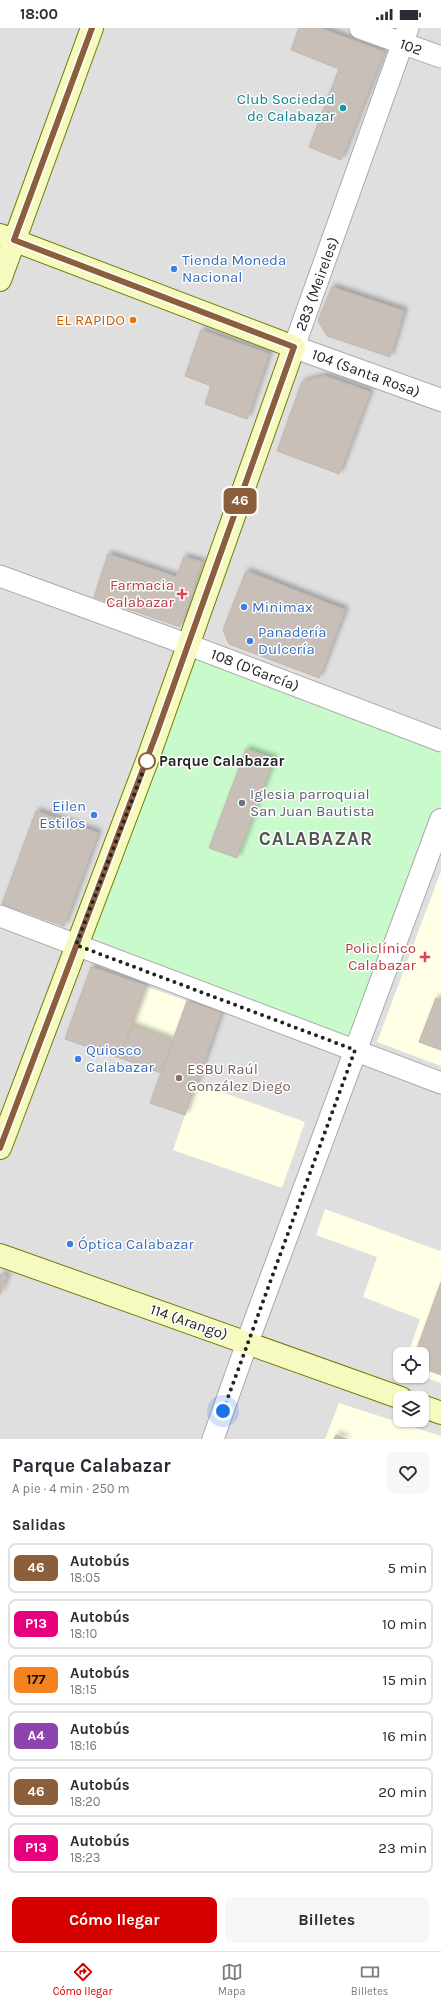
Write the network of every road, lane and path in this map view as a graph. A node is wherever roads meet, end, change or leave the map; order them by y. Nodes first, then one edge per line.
1 (92, 28) edge
2 (360, 28) edge
3 (405, 36) edge
4 (441, 58) edge
5 (7, 238) edge
6 (0, 280) edge
7 (294, 347) junction
8 (441, 400) edge
9 (0, 576) edge
10 (189, 645) junction
11 (441, 741) edge
12 (441, 820) edge
13 (0, 916) edge
14 (76, 945) junction
15 (355, 1050) junction
16 (441, 1083) edge
17 (0, 1148) edge
18 (0, 1255) edge
19 (247, 1342) junction
20 (393, 1395) edge
21 (429, 1408) edge
22 (441, 1412) edge
23 (213, 1439) edge

1 - 5 main road
2 - 3 street, 102
3 - 4 street, 102
3 - 7 street, 283 (Meireles)
5 - 6 main road
5 - 7 main road, 104 (Santa Rosa)
7 - 8 street, 104 (Santa Rosa)
7 - 10 main road, 283 (Meireles)
9 - 10 street, 108 (D'García)
10 - 11 street, 108 (D'García)
10 - 14 main road, 283 (Meireles)
12 - 15 street
13 - 14 street
14 - 15 street
14 - 17 main road, 283 (Meireles)
15 - 16 street
15 - 19 street
18 - 19 main road, 114 (Arango)
19 - 20 main road, 114 (Arango)
19 - 23 street
21 - 22 main road

